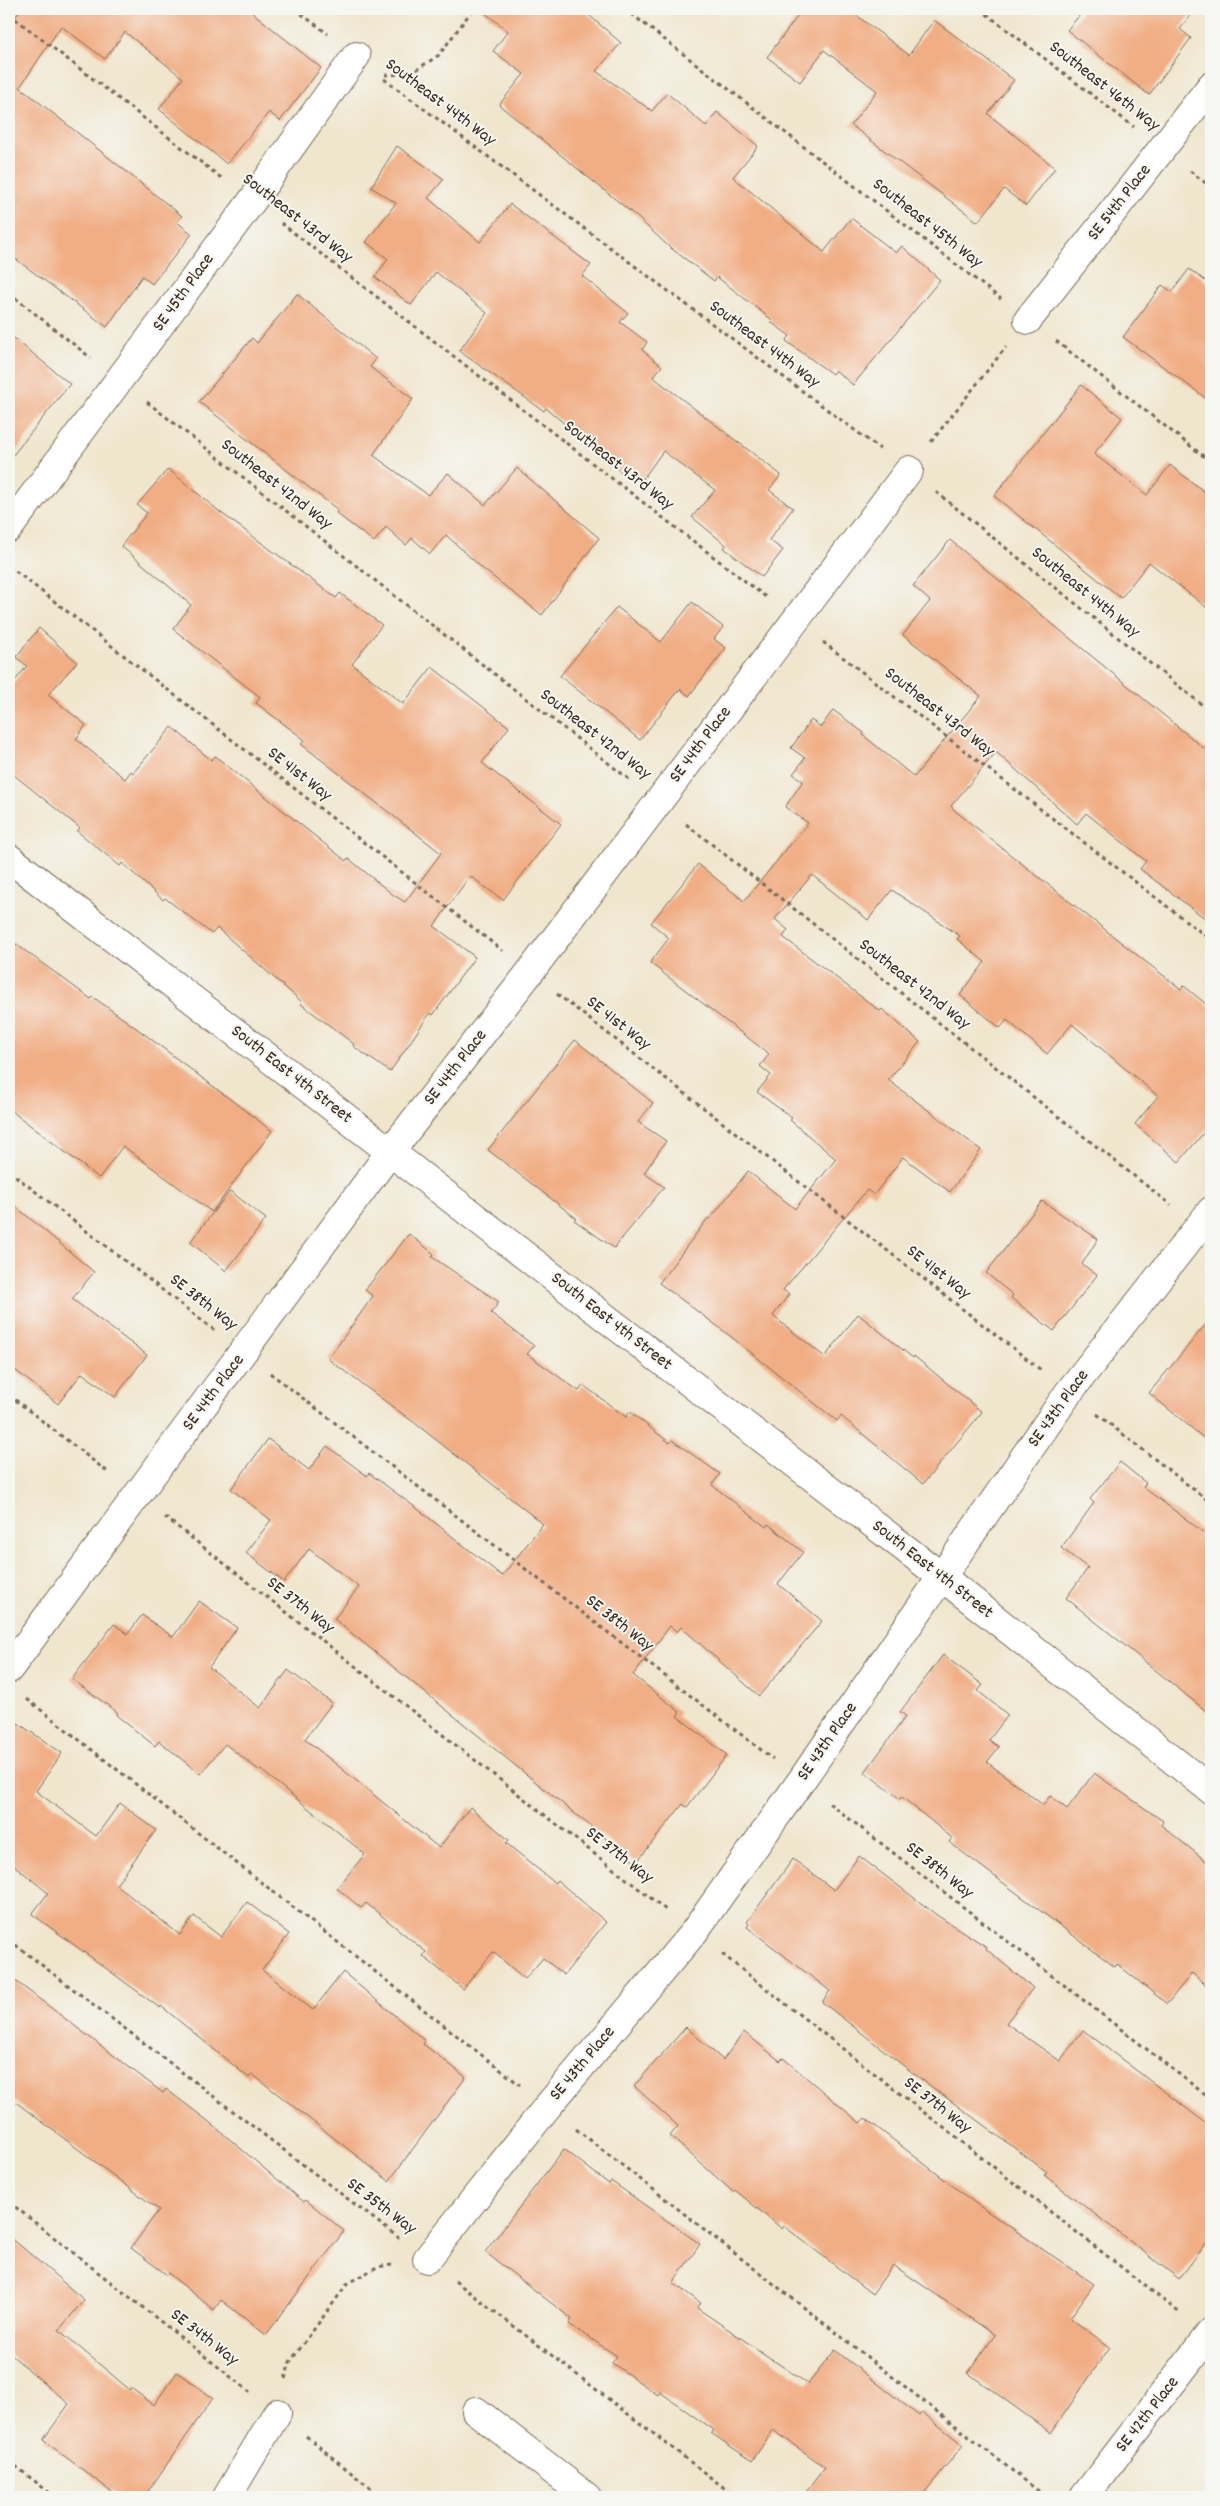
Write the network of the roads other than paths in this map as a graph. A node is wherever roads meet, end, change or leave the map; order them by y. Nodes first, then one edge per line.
1 (356, 56) road end
2 (1211, 86) edge
3 (1028, 320) road end
4 (908, 470) road end
5 (9, 528) edge
6 (9, 858) edge
7 (390, 1152) junction
8 (1205, 1219) edge
9 (942, 1577) junction
10 (9, 1669) edge
11 (1211, 1790) edge
12 (427, 2259) road end
13 (1210, 2334) edge
14 (476, 2411) dead end
15 (277, 2413) road end
16 (227, 2497) edge
17 (587, 2497) edge
18 (1084, 2497) edge

1 - 5 street, SE 45th Place
2 - 3 street, SE 54th Place
4 - 7 street, SE 44th Place
6 - 7 street, South East 4th Street
7 - 9 street, South East 4th Street
7 - 10 street, SE 44th Place
8 - 9 street, SE 43th Place
9 - 11 street, South East 4th Street
9 - 12 street, SE 43th Place
13 - 18 street, SE 42th Place
14 - 17 street
15 - 16 street

